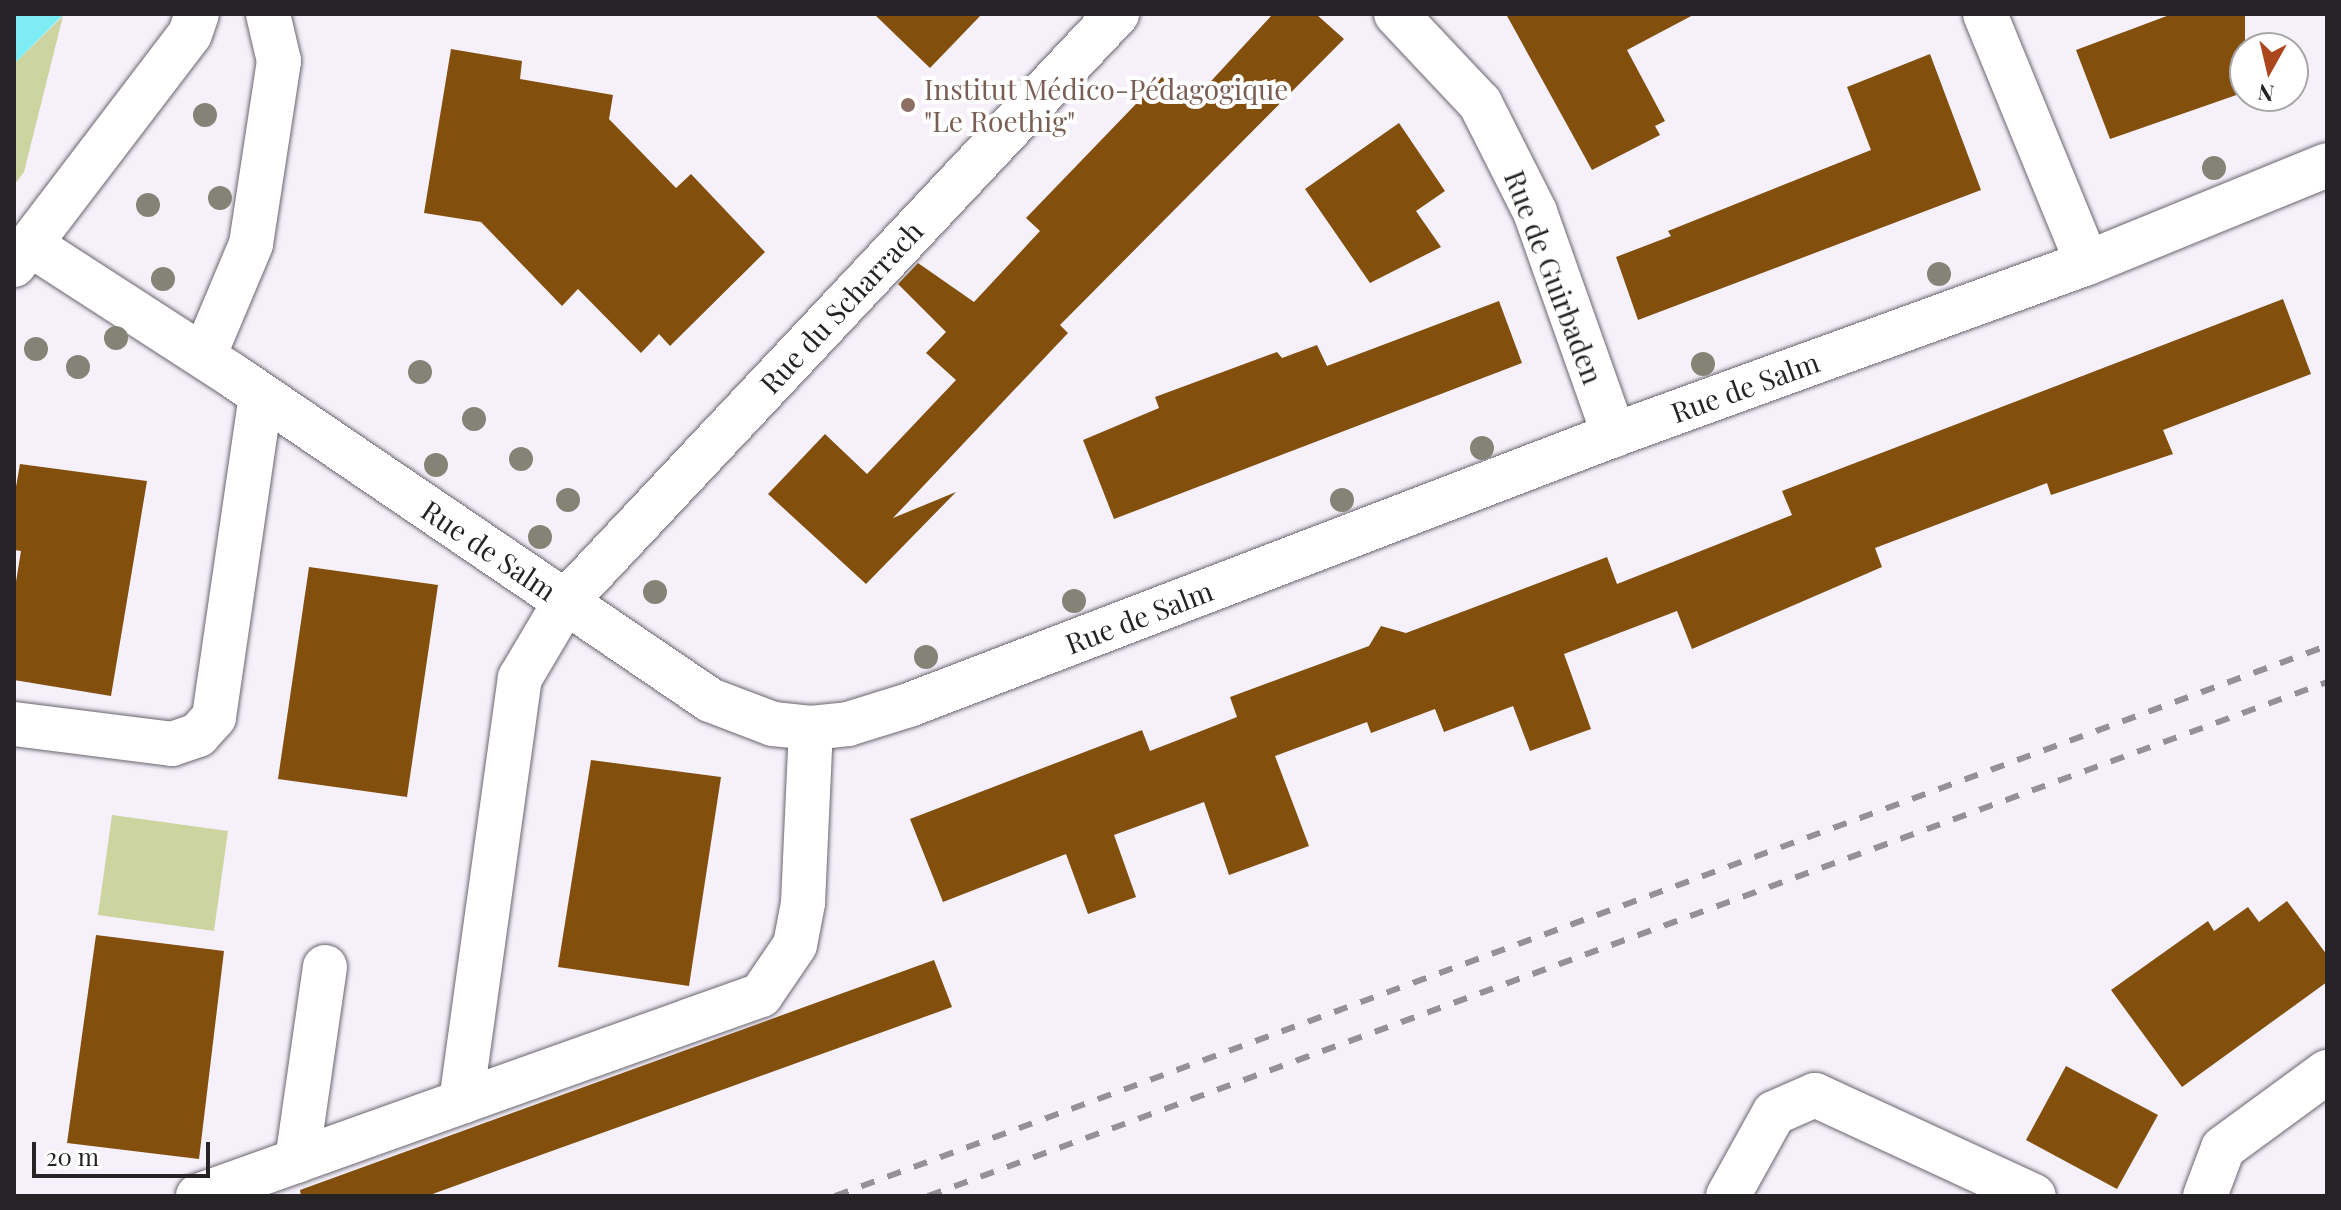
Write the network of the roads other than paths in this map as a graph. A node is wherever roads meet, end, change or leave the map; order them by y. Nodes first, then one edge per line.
1 (197, 14) edge
2 (268, 14) edge
3 (1117, 14) edge
4 (1396, 14) edge
5 (1985, 14) edge
6 (2327, 165) edge
7 (22, 255) edge
8 (2087, 263) junction
9 (204, 356) junction
10 (261, 395) junction
11 (1614, 435) junction
12 (565, 602) junction
13 (14, 724) edge
14 (811, 728) junction
15 (325, 967) dead end
16 (2327, 1072) edge
17 (461, 1102) junction
18 (297, 1161) junction
19 (198, 1196) edge
20 (1728, 1196) edge
21 (2034, 1196) edge
22 (2205, 1196) edge

1 - 7 street
2 - 9 street
3 - 12 street, Rue du Scharrach
4 - 11 street, Rue de Guirbaden
5 - 8 street
6 - 8 street, Rue de Salm
7 - 9 street, Rue de Salm
8 - 11 street, Rue de Salm
9 - 10 street, Rue de Salm
10 - 12 street, Rue de Salm
10 - 13 street
11 - 14 street, Rue de Salm
12 - 14 street, Rue de Salm
12 - 17 street, Rue du Scharrach
14 - 17 street
15 - 18 street
16 - 22 street
17 - 18 street
18 - 19 street
20 - 21 street

